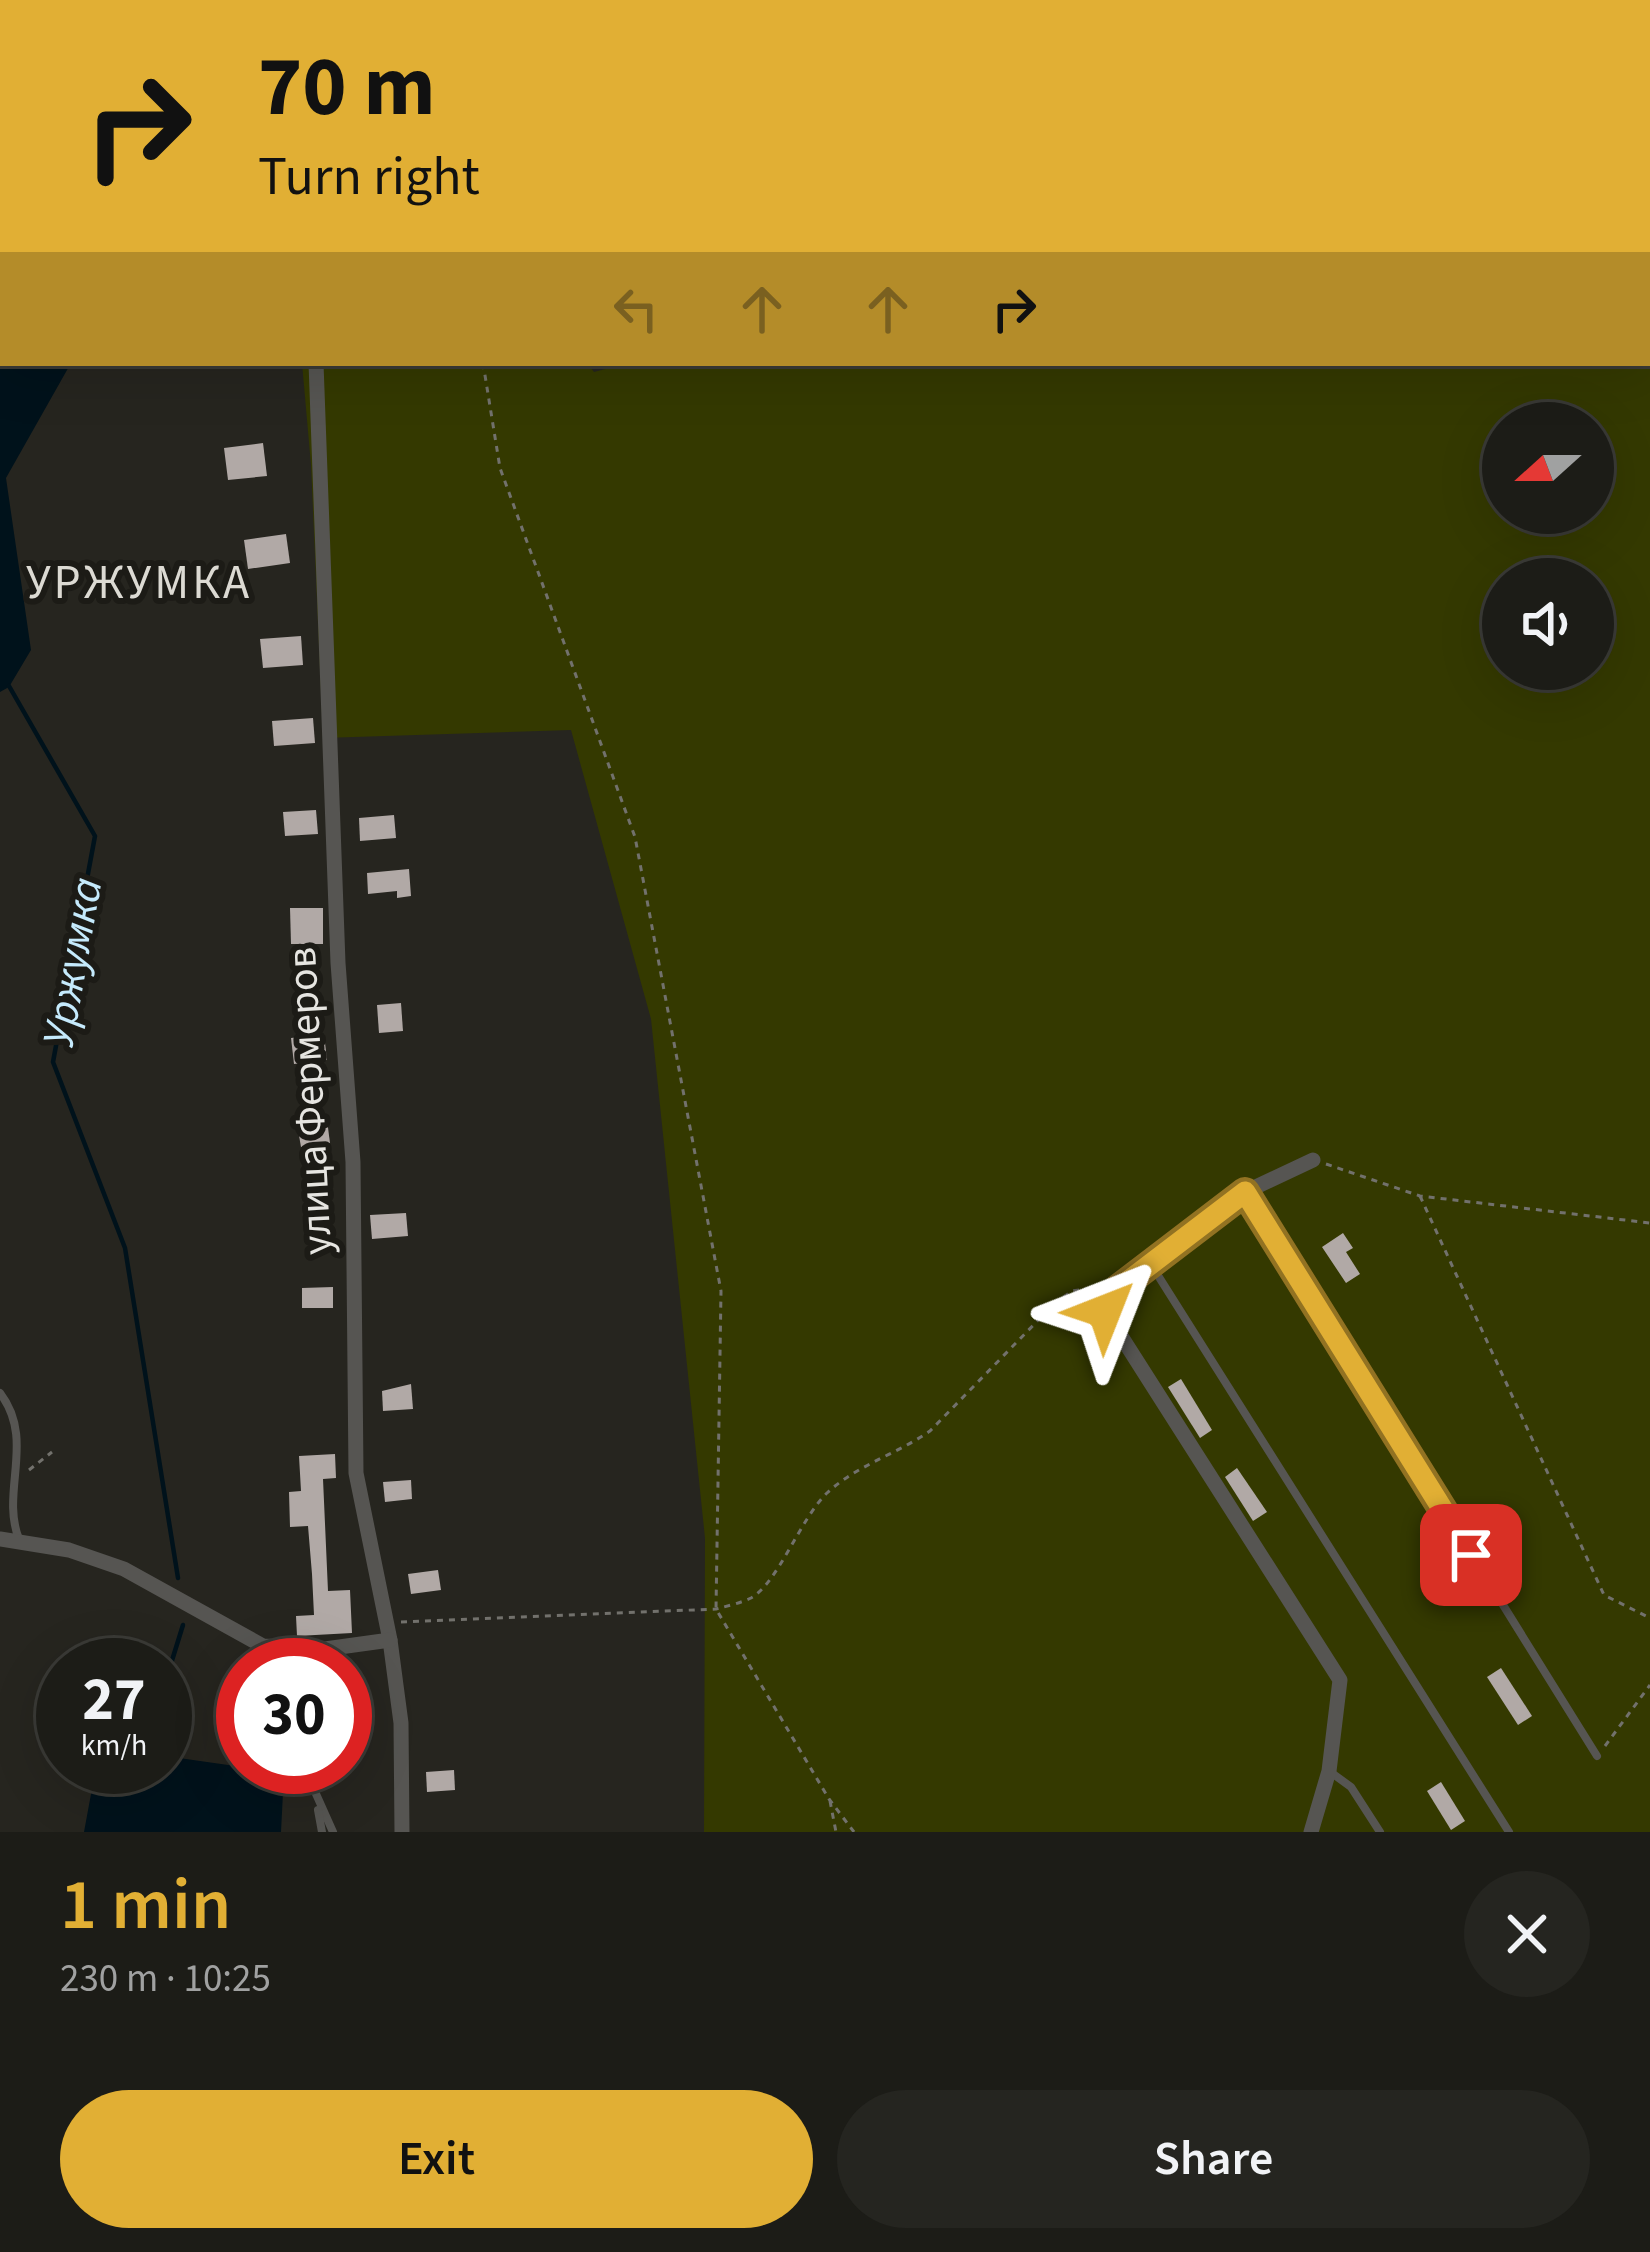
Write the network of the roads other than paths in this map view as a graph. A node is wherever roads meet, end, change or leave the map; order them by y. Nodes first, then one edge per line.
1 (316, 366) edge
2 (1313, 1160) road end
3 (1245, 1192) junction
4 (1152, 1266) junction
5 (0, 1393) edge
6 (0, 1538) edge
7 (20, 1540) junction
8 (249, 1638) edge
9 (390, 1640) junction
10 (372, 1642) edge
11 (1597, 1756) road end
12 (1329, 1771) junction
13 (314, 1794) edge
14 (315, 1797) junction
15 (322, 1832) edge
16 (333, 1832) edge
17 (401, 1832) edge
18 (1310, 1832) edge
19 (1380, 1832) edge
20 (1509, 1832) edge

1 - 9 street, улица Фермеров
2 - 3 street
3 - 4 street
3 - 11 lane
4 - 12 street
4 - 20 lane
5 - 7 lane
6 - 7 street
7 - 8 street
9 - 10 street
9 - 17 street, улица Фермеров
12 - 18 street
12 - 19 lane
13 - 14 lane
14 - 15 lane
14 - 16 lane

